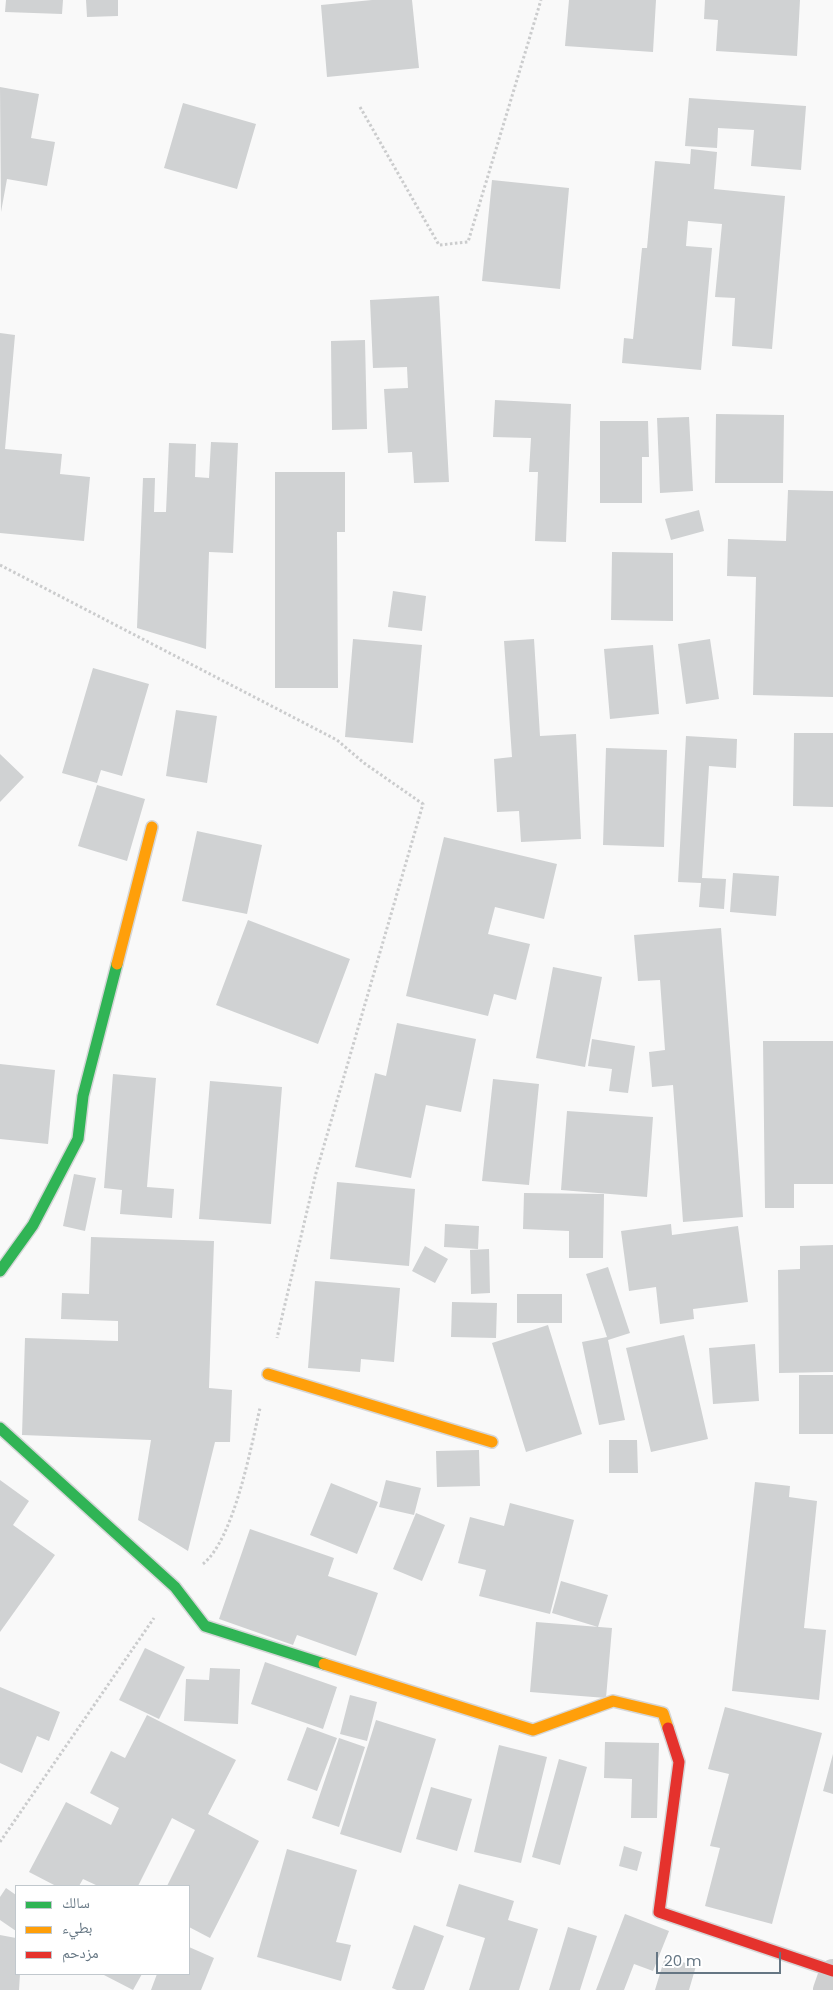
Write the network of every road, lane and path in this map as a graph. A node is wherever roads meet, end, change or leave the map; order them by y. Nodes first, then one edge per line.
1 (541, 0) edge
2 (360, 107) dead end
3 (0, 565) edge
4 (152, 827) dead end
5 (0, 1271) edge
6 (268, 1374) junction
7 (2, 1435) edge
8 (492, 1442) dead end
9 (175, 1587) junction
10 (0, 1842) edge
11 (833, 1972) edge
12 (827, 1990) edge

1 - 2 path
3 - 6 path
4 - 5 street
6 - 8 street
6 - 9 path
7 - 9 street
9 - 10 path
9 - 11 street
11 - 12 street

